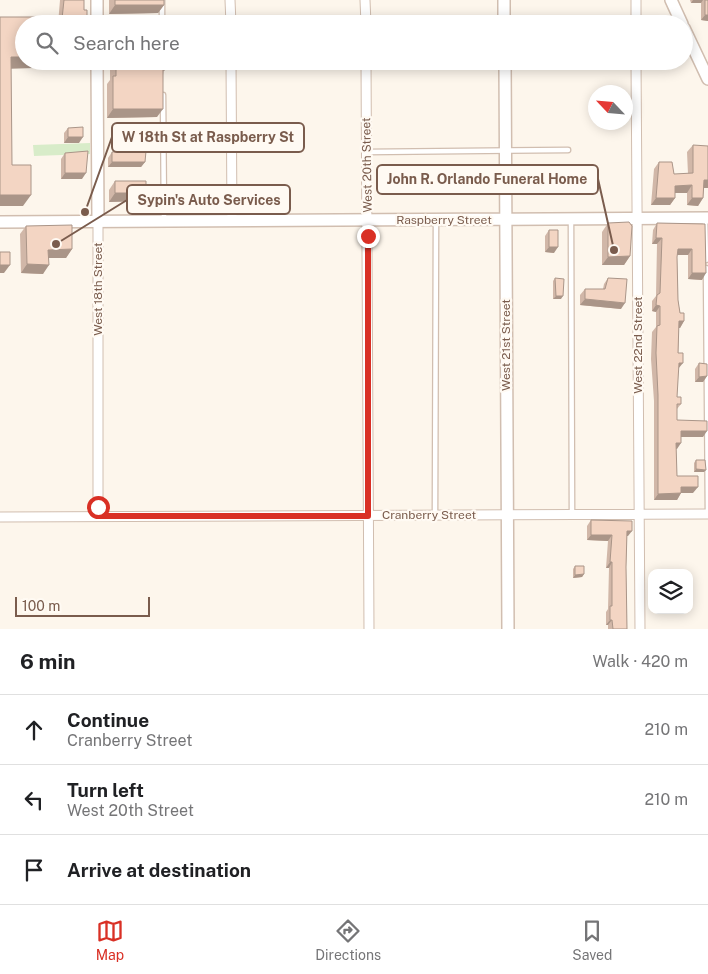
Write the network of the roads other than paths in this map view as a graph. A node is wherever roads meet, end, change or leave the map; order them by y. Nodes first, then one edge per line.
1 (97, 0) edge
2 (162, 0) edge
3 (230, 0) edge
4 (365, 0) edge
5 (504, 0) edge
6 (636, 0) edge
7 (671, 0) edge
8 (97, 15) edge
9 (162, 15) edge
10 (230, 15) edge
11 (366, 15) edge
12 (504, 15) edge
13 (636, 15) edge
14 (678, 15) edge
15 (693, 47) edge
16 (97, 70) edge
17 (231, 70) edge
18 (366, 70) edge
19 (505, 70) edge
20 (636, 70) edge
21 (708, 79) edge
22 (163, 89) edge
23 (505, 150) junction
24 (568, 150) dead end
25 (367, 152) junction
26 (637, 218) junction
27 (707, 218) edge
28 (506, 219) junction
29 (570, 219) junction
30 (368, 220) junction
31 (436, 220) junction
32 (232, 221) junction
33 (0, 222) edge
34 (98, 222) junction
35 (164, 222) junction
36 (639, 514) junction
37 (708, 514) edge
38 (435, 515) junction
39 (507, 515) junction
40 (572, 515) junction
41 (98, 516) junction
42 (368, 516) junction
43 (0, 517) edge
44 (369, 629) edge
45 (508, 629) edge
46 (640, 629) edge

1 - 8 street
2 - 9 lane
3 - 10 street
4 - 11 street
5 - 12 street
6 - 13 street
7 - 14 street
15 - 21 street
16 - 34 street, West 18th Street
17 - 32 street
18 - 25 street, West 20th Street
19 - 23 street, West 21st Street
20 - 26 street, West 22nd Street
22 - 35 lane
23 - 24 lane
23 - 25 lane
23 - 28 street, West 21st Street
25 - 30 street, West 20th Street
26 - 27 street, Raspberry Street
26 - 29 street, Raspberry Street
26 - 36 street, West 22nd Street
27 - 37 lane
28 - 29 street, Raspberry Street
28 - 31 street, Raspberry Street
28 - 39 street, West 21st Street
29 - 40 lane
30 - 31 street, Raspberry Street
30 - 32 street, Raspberry Street
30 - 42 street, West 20th Street
31 - 38 lane
32 - 35 street, Raspberry Street
33 - 34 street, Raspberry Street
34 - 35 street, Raspberry Street
34 - 41 street, West 18th Street
36 - 37 street, Cranberry Street
36 - 40 street, Cranberry Street
36 - 46 street, West 22nd Street
38 - 39 street, Cranberry Street
38 - 42 street, Cranberry Street
39 - 40 street, Cranberry Street
39 - 45 street, West 21st Street
41 - 42 street, Cranberry Street
41 - 43 street, Cranberry Street
42 - 44 street, West 20th Street

